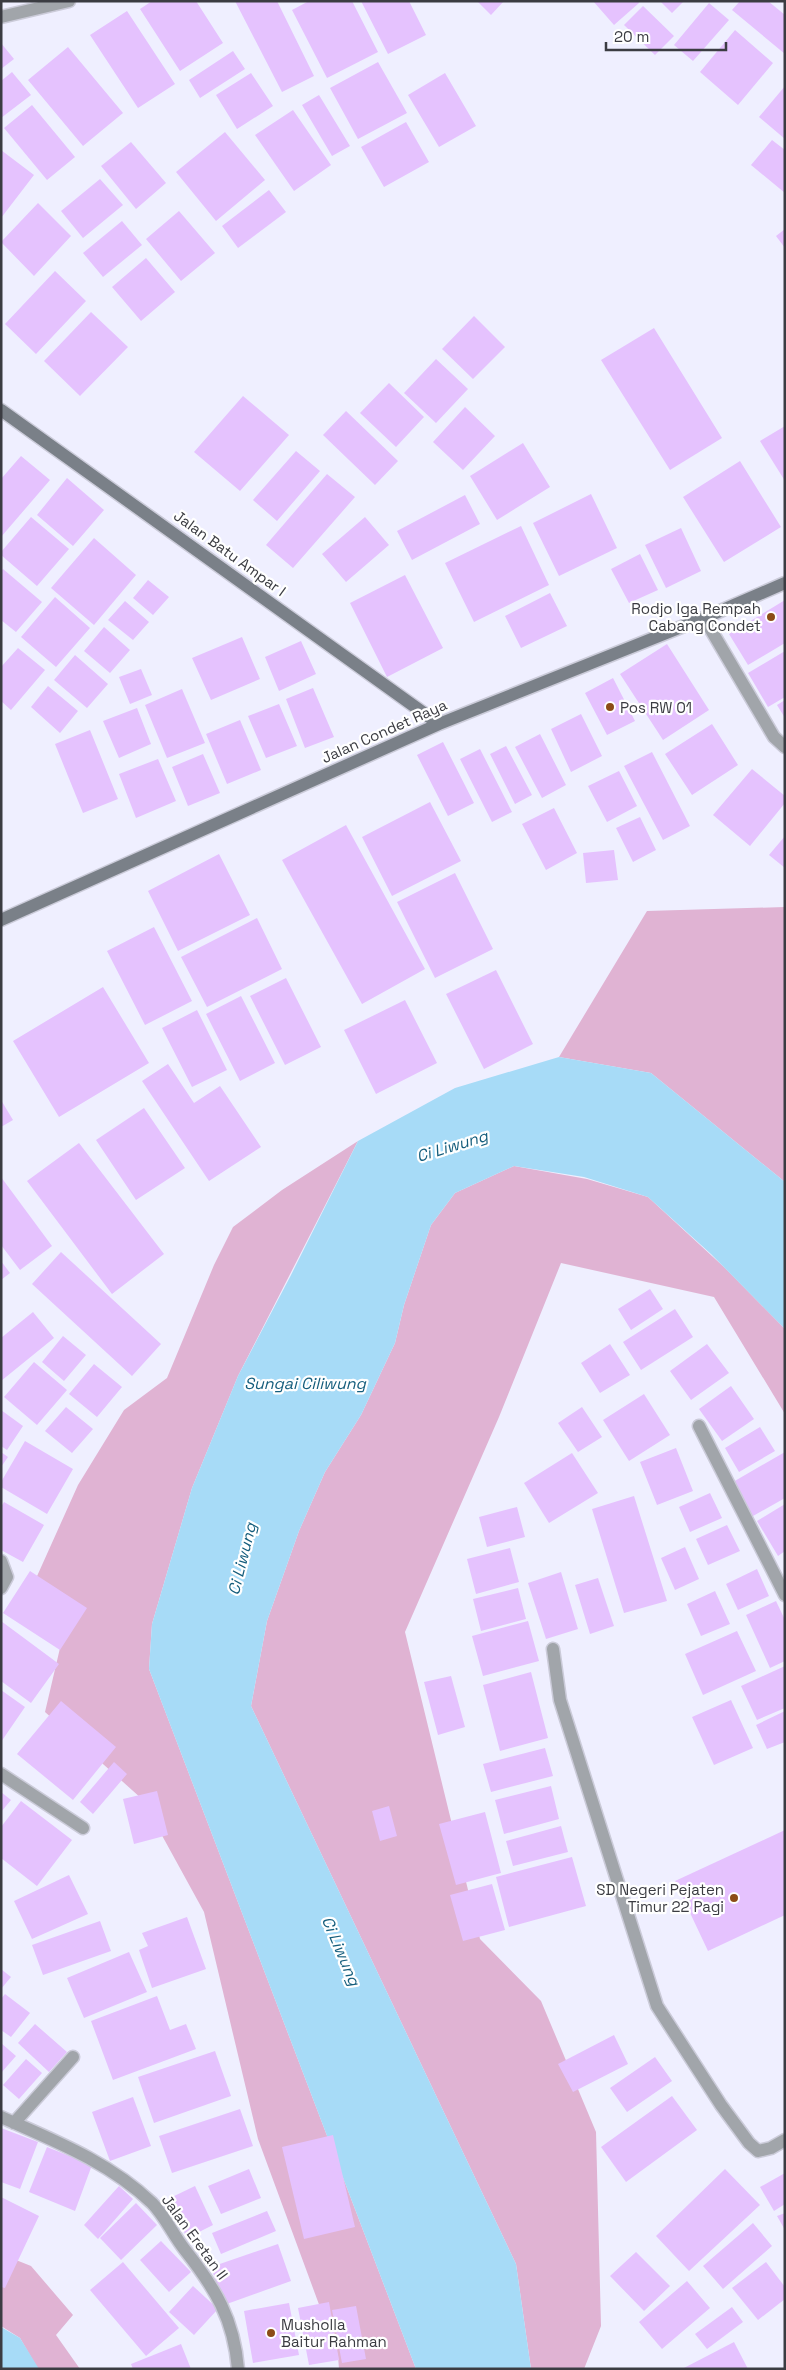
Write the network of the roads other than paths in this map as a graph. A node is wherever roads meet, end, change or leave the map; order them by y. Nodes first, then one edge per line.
1 (69, 1) edge
2 (1, 17) edge
3 (1, 410) edge
4 (785, 583) edge
5 (704, 618) junction
6 (439, 724) junction
7 (785, 747) edge
8 (1, 920) edge
9 (699, 1426) dead end
10 (1, 1560) edge
11 (1, 1588) edge
12 (785, 1595) edge
13 (552, 1649) dead end
14 (1, 1774) edge
15 (83, 1828) dead end
16 (73, 2057) dead end
17 (1, 2117) edge
18 (14, 2123) junction
19 (785, 2140) edge
20 (238, 2369) edge

1 - 2 street
3 - 6 street, Jalan Batu Ampar I
4 - 5 street, Jalan Condet Raya
5 - 6 street, Jalan Condet Raya
5 - 7 street
6 - 8 street, Jalan Condet Raya
9 - 12 street
10 - 11 street
13 - 19 street
14 - 15 street
16 - 18 street
17 - 18 street, Jalan Eretan II
18 - 20 street, Jalan Eretan II

